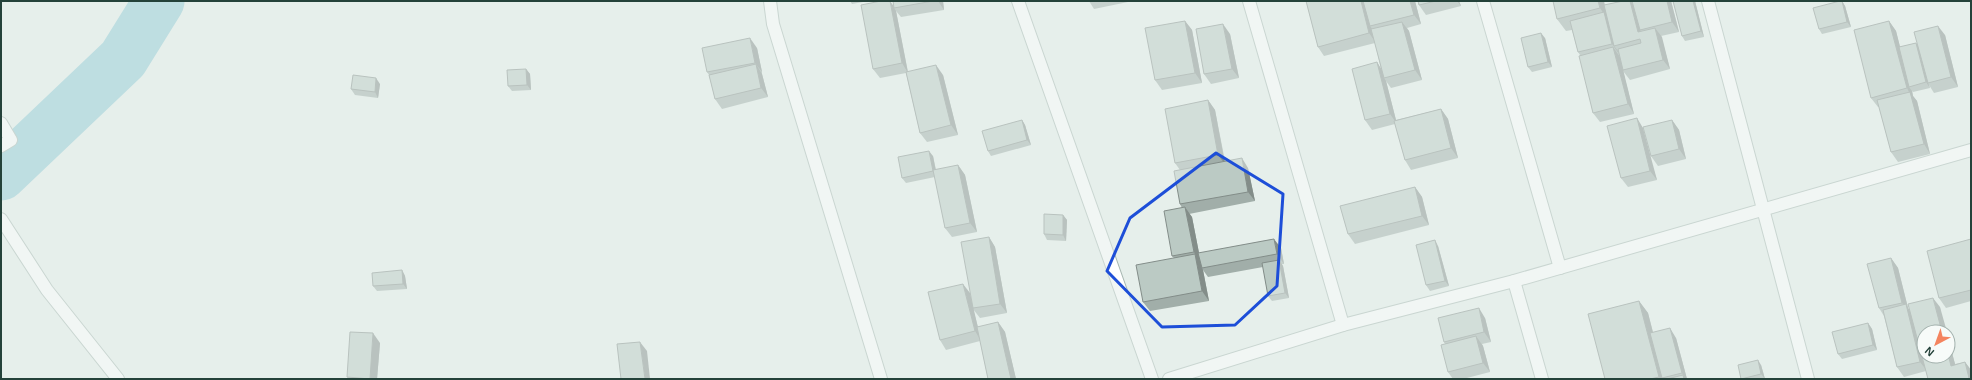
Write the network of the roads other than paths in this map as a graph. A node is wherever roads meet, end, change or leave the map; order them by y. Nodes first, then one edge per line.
1 (770, 1) edge
2 (1018, 1) edge
3 (1249, 1) edge
4 (1483, 1) edge
5 (1708, 1) edge
6 (1, 123) edge
7 (1, 146) edge
8 (1971, 150) edge
9 (1762, 209) junction
10 (1, 218) edge
11 (1560, 268) junction
12 (1514, 281) junction
13 (1343, 325) junction
14 (118, 379) edge
15 (881, 379) edge
16 (1152, 379) edge
17 (1168, 379) edge
18 (1542, 379) edge
19 (1808, 379) edge

1 - 15 street
2 - 16 street
3 - 13 street
4 - 11 street
5 - 9 street
6 - 7 street
8 - 9 street
9 - 11 street
9 - 19 street
10 - 14 street
11 - 12 street
12 - 13 street
12 - 18 street
13 - 17 street

